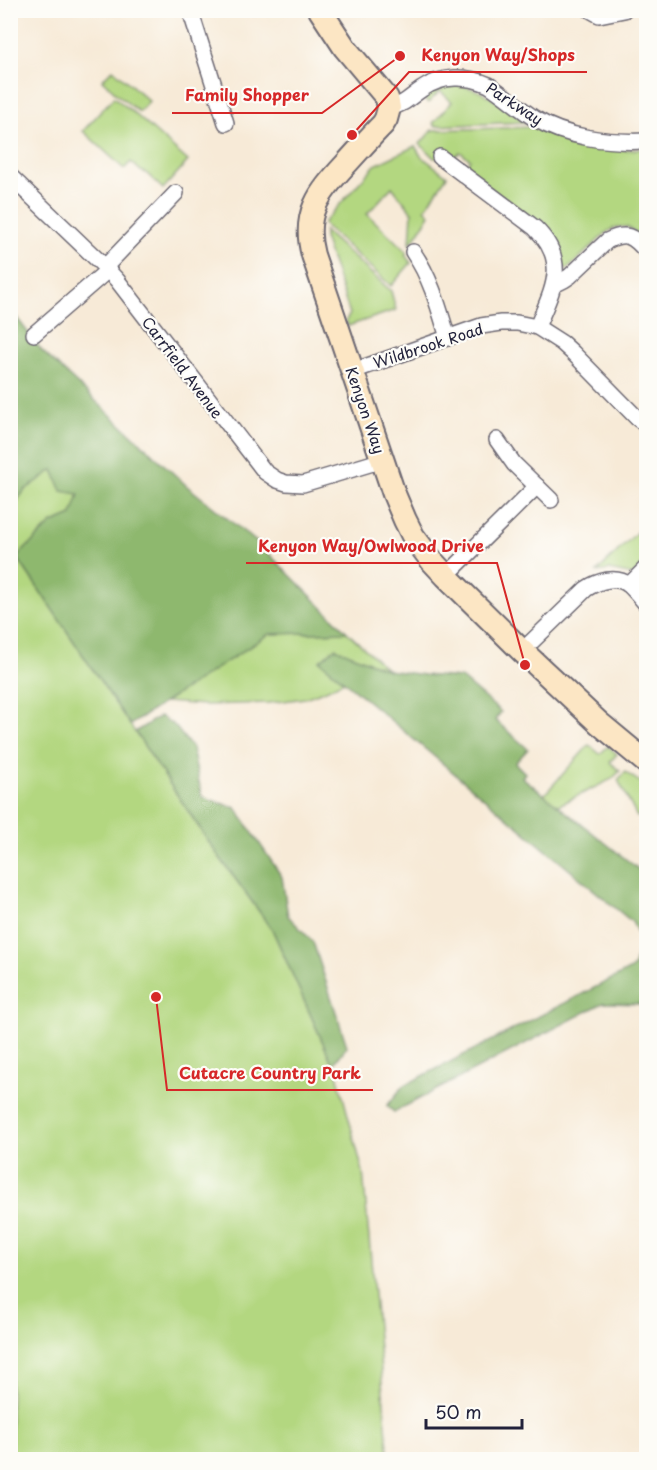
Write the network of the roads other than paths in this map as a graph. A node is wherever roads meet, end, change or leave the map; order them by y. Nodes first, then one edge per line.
1 (190, 10) edge
2 (320, 10) edge
3 (590, 10) edge
4 (624, 10) edge
5 (389, 108) junction
6 (226, 113) dead end
7 (646, 141) edge
8 (440, 157) dead end
9 (10, 176) edge
10 (168, 196) dead end
11 (646, 250) edge
12 (413, 252) dead end
13 (106, 268) junction
14 (554, 285) junction
15 (537, 327) junction
16 (33, 334) dead end
17 (448, 338) junction
18 (353, 371) junction
19 (646, 425) edge
20 (497, 440) dead end
21 (383, 460) junction
22 (537, 486) junction
23 (551, 500) dead end
24 (646, 568) edge
25 (446, 576) junction
26 (629, 585) junction
27 (646, 604) edge
28 (522, 651) junction
29 (646, 762) edge

1 - 6 street
2 - 5 street
3 - 4 street
5 - 7 street, Parkway
5 - 18 street, Kenyon Way
8 - 14 street
9 - 13 street, Carrfield Avenue
10 - 13 street
11 - 14 street
12 - 17 street
13 - 16 street
13 - 21 street, Carrfield Avenue
14 - 15 street
15 - 17 street, Wildbrook Road
15 - 19 street, Wildbrook Road
17 - 18 street, Wildbrook Road
18 - 21 street, Kenyon Way
20 - 22 street
21 - 25 street, Kenyon Way
22 - 23 street
22 - 25 street
24 - 26 street
25 - 28 street, Kenyon Way
26 - 27 street
26 - 28 street
28 - 29 street, Kenyon Way

